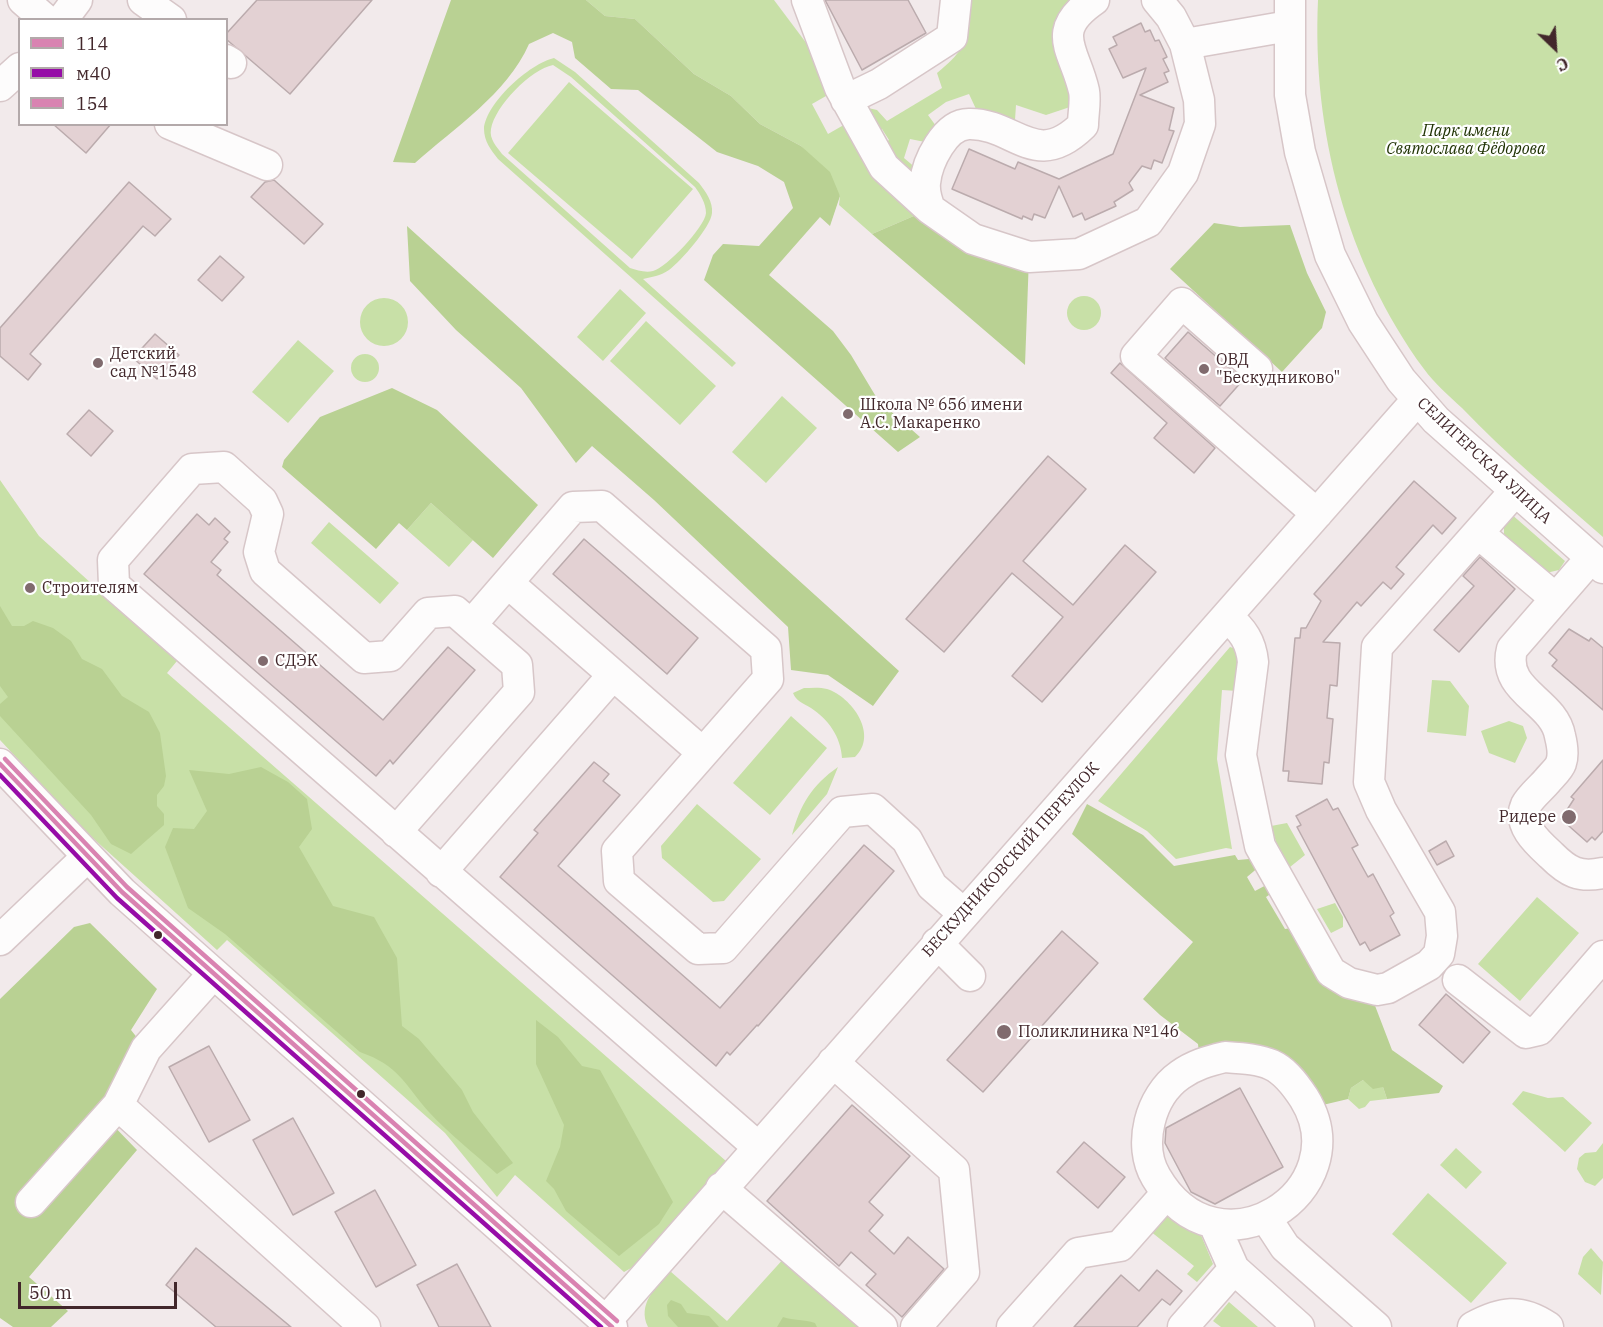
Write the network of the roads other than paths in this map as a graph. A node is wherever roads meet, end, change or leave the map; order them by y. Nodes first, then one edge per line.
1 (8, 0) edge
2 (24, 0) edge
3 (77, 0) edge
4 (143, 0) edge
5 (807, 0) edge
6 (956, 0) edge
7 (1094, 0) edge
8 (1157, 0) edge
9 (0, 4) edge
10 (1290, 13) edge
11 (44, 18) edge
12 (64, 18) edge
13 (168, 18) edge
14 (1185, 44) junction
15 (18, 70) edge
16 (0, 86) edge
17 (846, 99) junction
18 (175, 126) edge
19 (267, 165) dead end
20 (930, 209) junction
21 (1257, 369) dead end
22 (1417, 400) junction
23 (1515, 491) junction
24 (1317, 514) junction
25 (1478, 533) junction
26 (1597, 563) edge
27 (508, 583) junction
28 (1556, 598) junction
29 (1227, 617) junction
30 (471, 625) junction
31 (613, 675) junction
32 (703, 753) junction
33 (0, 764) edge
34 (396, 832) junction
35 (87, 857) junction
36 (441, 872) junction
37 (1603, 873) edge
38 (963, 914) junction
39 (0, 940) edge
40 (936, 943) junction
41 (1603, 956) edge
42 (213, 974) junction
43 (970, 976) dead end
44 (1458, 980) dead end
45 (833, 1062) junction
46 (118, 1105) junction
47 (758, 1148) junction
48 (721, 1188) junction
49 (1166, 1194) junction
50 (31, 1203) dead end
51 (1266, 1218) junction
52 (1214, 1224) junction
53 (1234, 1269) junction
54 (609, 1324) edge
55 (365, 1327) edge
56 (882, 1327) edge
57 (916, 1327) edge
58 (1012, 1327) edge
59 (1183, 1327) edge
60 (1299, 1327) edge
61 (1376, 1327) edge
62 (1473, 1327) edge
63 (1548, 1327) edge

1 - 9 street
2 - 11 street
3 - 12 street
4 - 13 street
5 - 17 street
6 - 17 street
7 - 20 street
8 - 14 street
10 - 14 street
10 - 22 street, СЕЛИГЕРСКАЯ УЛИЦА
14 - 20 street
15 - 16 street
17 - 20 street
18 - 19 street
21 - 24 street
22 - 23 street, СЕЛИГЕРСКАЯ УЛИЦА
22 - 24 street, БЕСКУДНИКОВСКИЙ ПЕРЕУЛОК
23 - 25 street
23 - 26 street, СЕЛИГЕРСКАЯ УЛИЦА
24 - 29 street, БЕСКУДНИКОВСКИЙ ПЕРЕУЛОК
25 - 28 street
25 - 29 street
26 - 28 street
27 - 30 street
27 - 31 street
27 - 32 street
28 - 37 street
29 - 38 street, БЕСКУДНИКОВСКИЙ ПЕРЕУЛОК
30 - 34 street
30 - 34 street
31 - 32 street
31 - 36 street
32 - 38 street
33 - 35 street
34 - 36 street
35 - 39 street
35 - 42 street
36 - 47 street
38 - 40 street, БЕСКУДНИКОВСКИЙ ПЕРЕУЛОК
40 - 43 street
40 - 45 street, БЕСКУДНИКОВСКИЙ ПЕРЕУЛОК
41 - 44 street
42 - 46 street
42 - 54 street
45 - 47 street, БЕСКУДНИКОВСКИЙ ПЕРЕУЛОК
45 - 57 street
46 - 50 street
46 - 55 street
47 - 48 street, БЕСКУДНИКОВСКИЙ ПЕРЕУЛОК
48 - 54 street, БЕСКУДНИКОВСКИЙ ПЕРЕУЛОК
48 - 56 street
49 - 51 street
49 - 52 street
49 - 58 street
51 - 52 street
51 - 61 street
52 - 53 street
53 - 59 street
53 - 60 street
62 - 63 street

